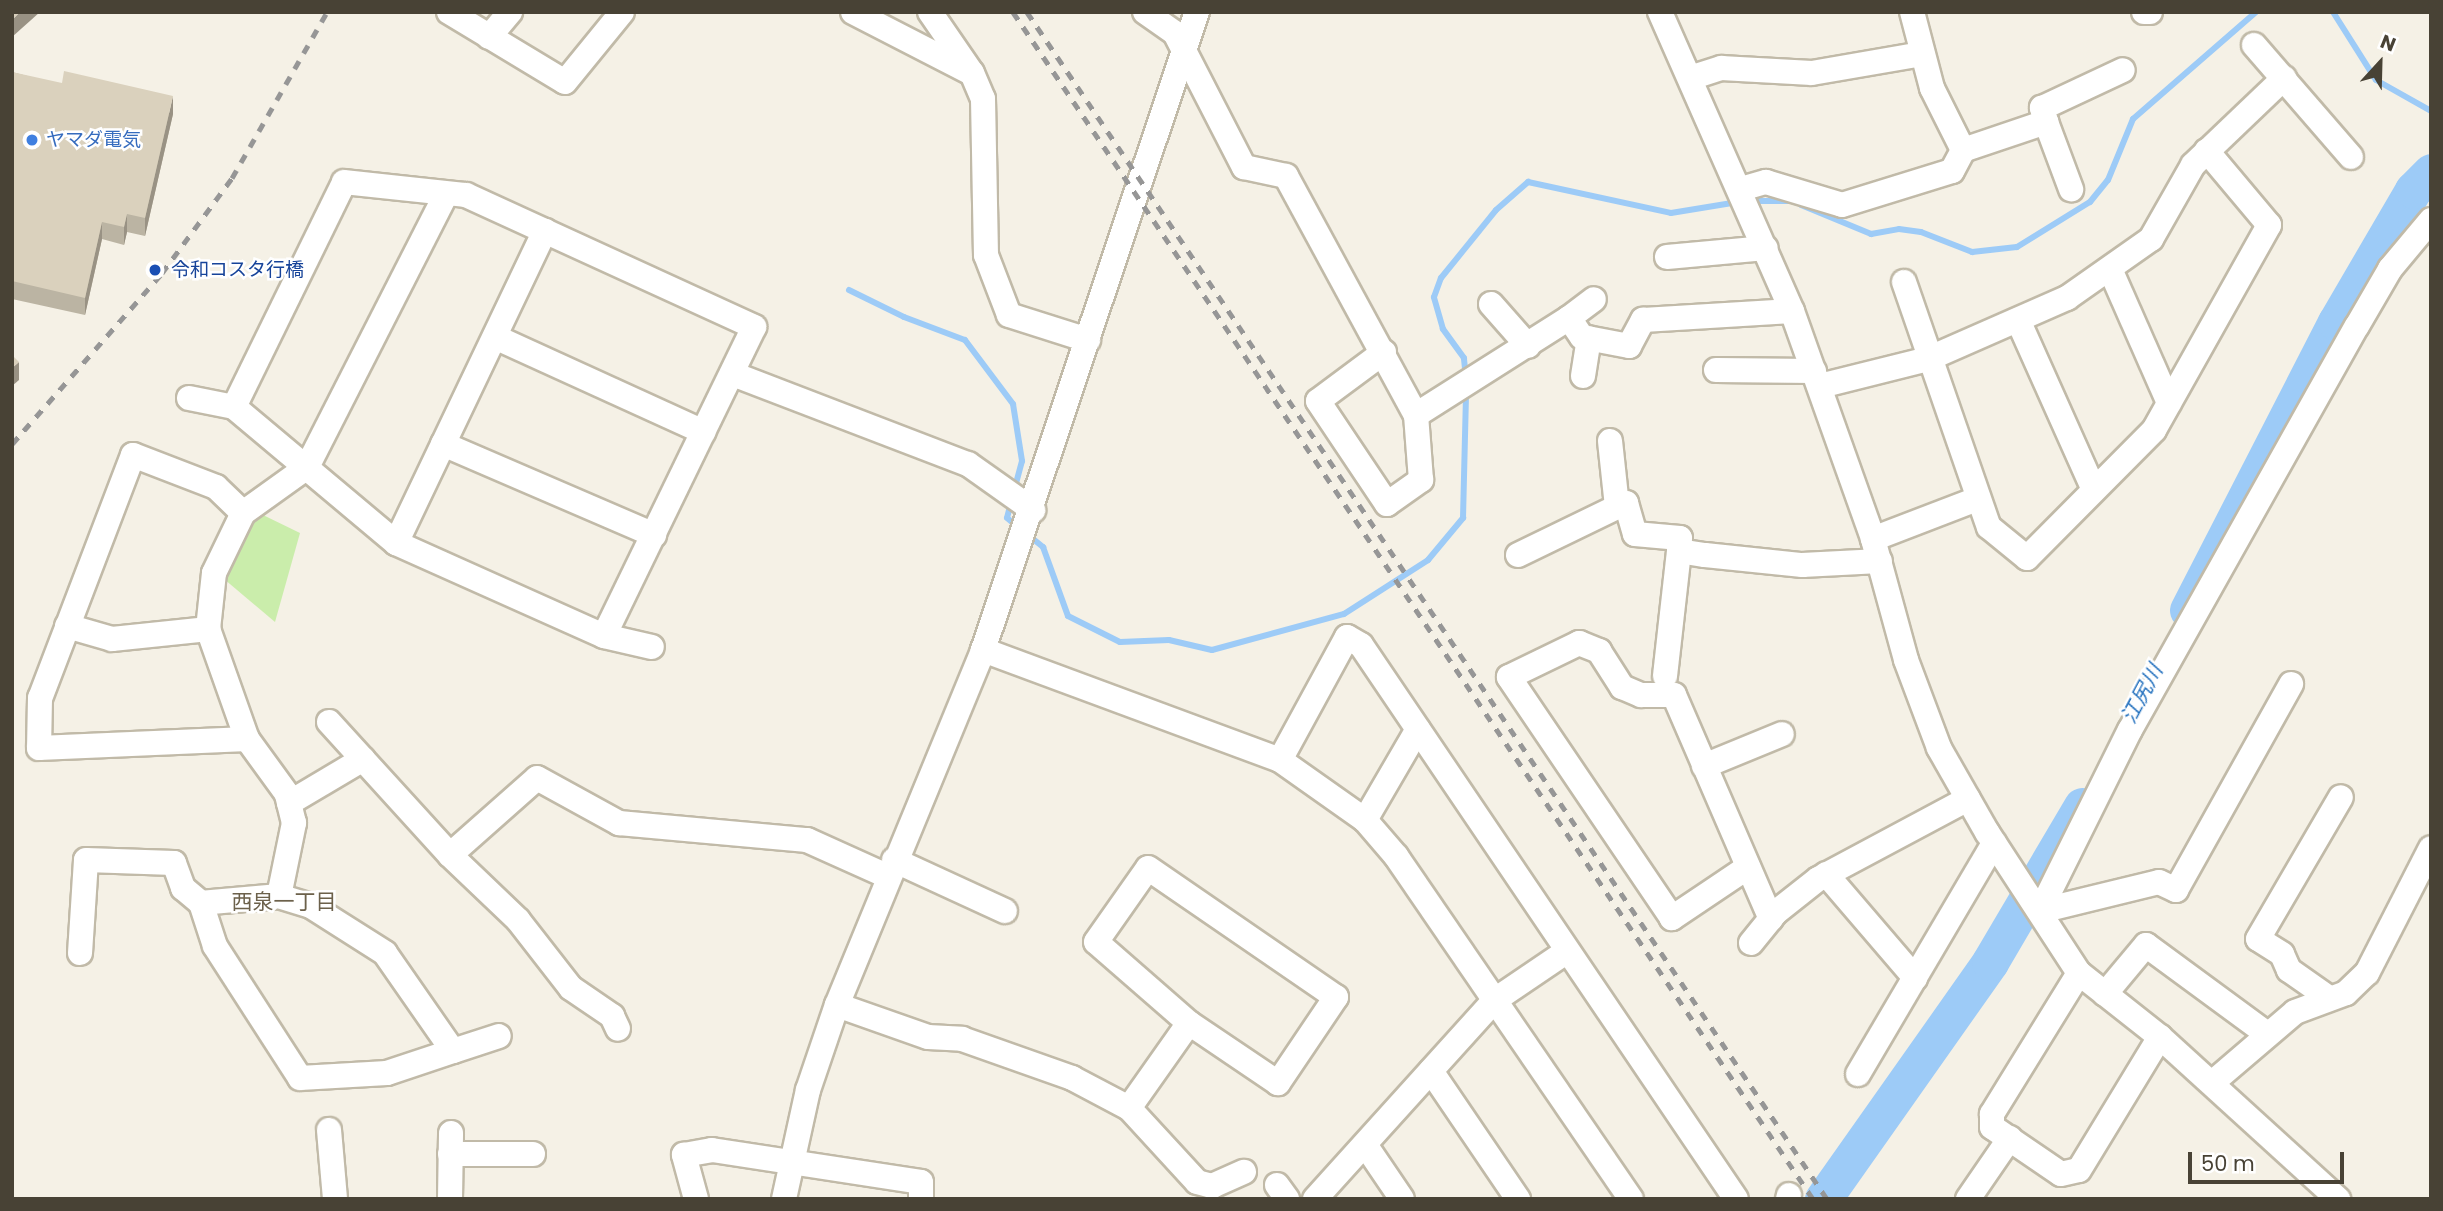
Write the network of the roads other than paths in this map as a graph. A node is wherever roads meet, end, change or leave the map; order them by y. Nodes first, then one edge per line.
1 (449, 12) edge
2 (510, 12) edge
3 (622, 12) edge
4 (853, 12) edge
5 (930, 12) edge
6 (1145, 12) edge
7 (1197, 12) edge
8 (1660, 12) edge
9 (1912, 12) edge
10 (2144, 12) edge
11 (2150, 12) edge
12 (489, 37) junction
13 (2254, 44) dead end
14 (1185, 49) junction
15 (1922, 54) junction
16 (2123, 70) dead end
17 (972, 73) junction
18 (1690, 78) junction
19 (2284, 78) junction
20 (2046, 122) junction
21 (1963, 150) junction
22 (2207, 150) junction
23 (2351, 157) dead end
24 (1741, 189) junction
25 (2071, 189) dead end
26 (446, 194) junction
27 (2431, 220) edge
28 (545, 231) junction
29 (1766, 248) junction
30 (1667, 257) dead end
31 (2110, 269) junction
32 (1904, 282) dead end
33 (1594, 299) dead end
34 (1491, 304) dead end
35 (1792, 312) junction
36 (1569, 318) junction
37 (2018, 320) junction
38 (495, 337) junction
39 (1589, 338) junction
40 (1088, 340) junction
41 (1528, 346) junction
42 (1384, 352) junction
43 (1928, 359) junction
44 (1716, 370) dead end
45 (733, 374) junction
46 (1583, 376) dead end
47 (1817, 378) junction
48 (189, 398) dead end
49 (2169, 403) junction
50 (234, 407) junction
51 (1416, 415) junction
52 (703, 432) junction
53 (1609, 441) dead end
54 (443, 444) junction
55 (307, 467) junction
56 (2094, 490) junction
57 (1978, 499) junction
58 (1617, 507) junction
59 (1032, 510) junction
60 (243, 513) junction
61 (654, 535) junction
62 (396, 543) junction
63 (1876, 550) junction
64 (1679, 551) junction
65 (1518, 555) dead end
66 (67, 626) junction
67 (208, 629) junction
68 (604, 636) junction
69 (652, 647) dead end
70 (983, 650) junction
71 (1665, 676) dead end
72 (2291, 684) dead end
73 (329, 722) dead end
74 (1418, 729) junction
75 (1782, 734) dead end
76 (247, 739) junction
77 (363, 759) junction
78 (1280, 760) junction
79 (1704, 766) junction
80 (2341, 797) dead end
81 (1968, 799) junction
82 (289, 803) junction
83 (1365, 820) junction
84 (1994, 843) junction
85 (2431, 848) edge
86 (450, 855) junction
87 (1748, 867) junction
88 (891, 868) junction
89 (1826, 874) junction
90 (279, 896) junction
91 (201, 904) junction
92 (1005, 911) dead end
93 (2039, 911) junction
94 (1771, 919) junction
95 (1751, 943) dead end
96 (1566, 952) junction
97 (80, 953) dead end
98 (2079, 973) junction
99 (1915, 978) junction
100 (2105, 994) junction
101 (2329, 998) junction
102 (1495, 1000) junction
103 (837, 1005) junction
104 (1189, 1023) junction
105 (618, 1029) dead end
106 (2266, 1033) junction
107 (499, 1036) dead end
108 (2160, 1037) junction
109 (453, 1051) junction
110 (1432, 1072) junction
111 (1858, 1074) dead end
112 (2211, 1083) junction
113 (1129, 1108) junction
114 (329, 1130) dead end
115 (2010, 1138) junction
116 (1366, 1146) junction
117 (533, 1154) dead end
118 (790, 1161) junction
119 (1244, 1172) dead end
120 (335, 1199) edge
121 (450, 1199) edge
122 (696, 1199) edge
123 (784, 1199) edge
124 (922, 1199) edge
125 (1315, 1199) edge
126 (1402, 1199) edge
127 (1518, 1199) edge
128 (1631, 1199) edge
129 (1736, 1199) edge
130 (1968, 1199) edge
131 (2338, 1199) edge

1 - 12 street
2 - 12 street
3 - 12 street
4 - 17 street
5 - 17 street
6 - 14 street
7 - 14 street
8 - 18 street
9 - 15 street
10 - 11 street
13 - 19 street
14 - 40 street
14 - 42 street
15 - 18 street
15 - 21 street
16 - 20 street
17 - 40 street
18 - 24 street
19 - 22 street
19 - 23 street
20 - 21 street
20 - 25 street
21 - 24 street
22 - 31 street
22 - 49 street
24 - 29 street
26 - 28 street
26 - 50 street
26 - 55 street
27 - 93 street
28 - 38 street
28 - 45 street
29 - 30 street
29 - 35 street
31 - 37 street
31 - 49 street
32 - 43 street
33 - 36 street
34 - 41 street
35 - 39 street
35 - 47 street
36 - 39 street
36 - 41 street
37 - 43 street
37 - 56 street
38 - 52 street
38 - 54 street
39 - 46 street
40 - 59 street
41 - 51 street
42 - 51 street
42 - 51 street
43 - 47 street
43 - 57 street
44 - 47 street
45 - 52 street
45 - 59 street
47 - 63 street
48 - 50 street
49 - 56 street
50 - 55 street
52 - 61 street
53 - 58 street
54 - 61 street
54 - 62 street
55 - 60 street
55 - 62 street
56 - 57 street
57 - 63 street
58 - 64 street
58 - 65 street
59 - 70 street
60 - 66 street
60 - 67 street
61 - 68 street
62 - 68 street
63 - 64 street
63 - 81 street
64 - 71 street
66 - 67 street
66 - 76 street
67 - 76 street
68 - 69 street
70 - 78 street
70 - 88 street
72 - 93 street
73 - 77 street
74 - 78 street
74 - 83 street
74 - 96 street
75 - 79 street
76 - 82 street
77 - 82 street
77 - 86 street
78 - 83 street
79 - 87 street
79 - 87 street
80 - 101 street
81 - 84 street
81 - 89 street
82 - 90 street
83 - 102 street
84 - 93 street
84 - 99 street
85 - 101 street
86 - 88 street
86 - 105 street
87 - 94 street
88 - 92 street
88 - 103 street
89 - 94 street
89 - 99 street
90 - 91 street
90 - 109 street
91 - 97 street
91 - 109 street
93 - 98 street
94 - 95 street
96 - 102 street
96 - 129 street
98 - 100 street
98 - 115 street
99 - 111 street
100 - 106 street
100 - 108 street
101 - 106 street
102 - 110 street
102 - 128 street
103 - 113 street
103 - 118 street
104 - 104 street
104 - 113 street
106 - 112 street
107 - 109 street
108 - 112 street
108 - 115 street
110 - 116 street
110 - 127 street
112 - 131 street
113 - 119 street
114 - 120 street
115 - 130 street
116 - 125 street
116 - 126 street
117 - 121 street
118 - 122 street
118 - 123 street
118 - 124 street

